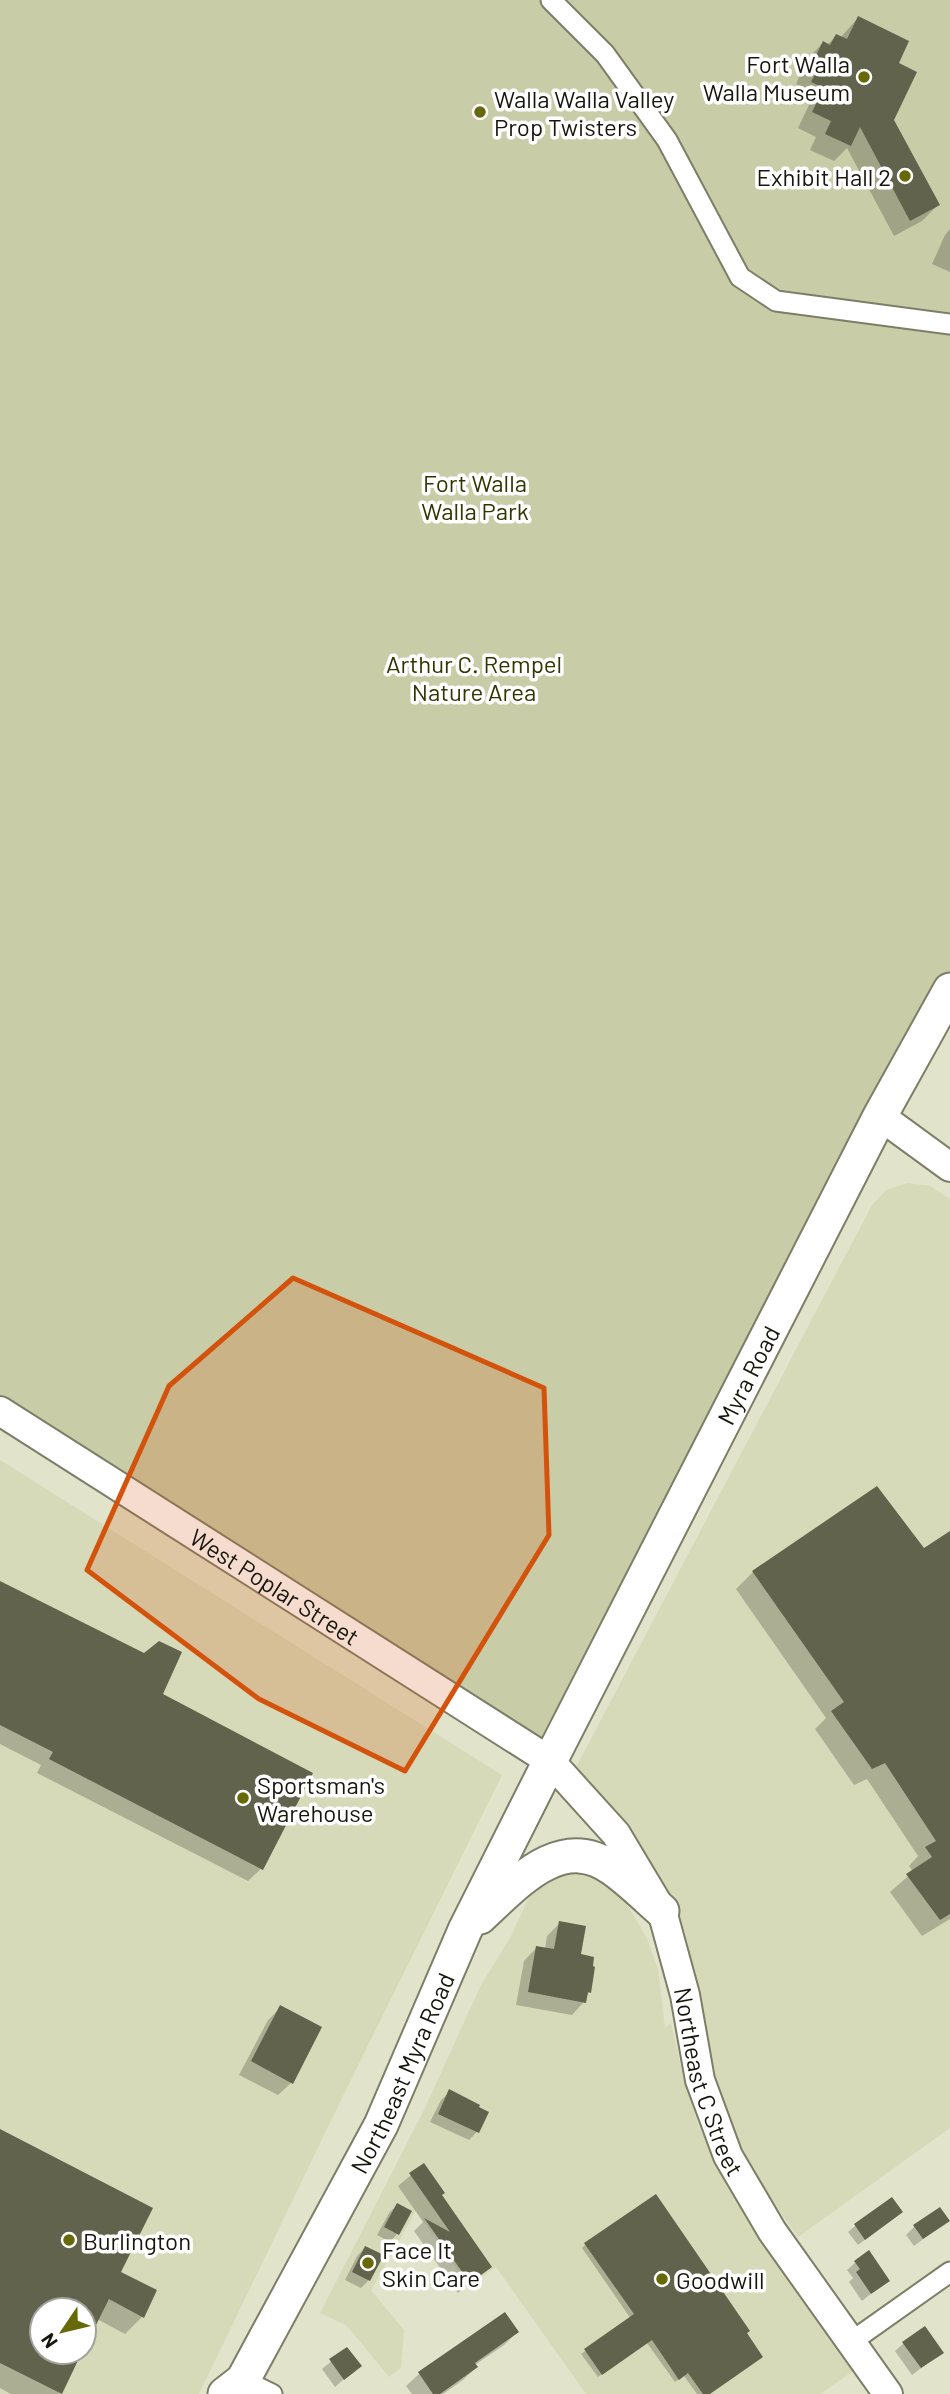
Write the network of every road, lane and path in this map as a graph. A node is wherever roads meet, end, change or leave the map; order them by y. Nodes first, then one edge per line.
1 (551, 0) edge
2 (950, 324) edge
3 (950, 990) edge
4 (880, 1116) junction
5 (950, 1167) edge
6 (0, 1411) edge
7 (550, 1761) junction
8 (662, 1912) junction
9 (465, 1930) junction
10 (950, 2272) edge
11 (851, 2342) junction
12 (246, 2390) edge
13 (888, 2394) edge

1 - 2 street
3 - 4 highway, Myra Road
4 - 5 main road
4 - 7 highway, Myra Road
6 - 7 main road, West Poplar Street
7 - 8 main road, Northeast C Street
7 - 9 highway, Northeast Myra Road
8 - 9 highway
8 - 11 main road, Northeast C Street
9 - 12 highway, Northeast Myra Road
10 - 11 street
11 - 13 main road, Northeast C Street

